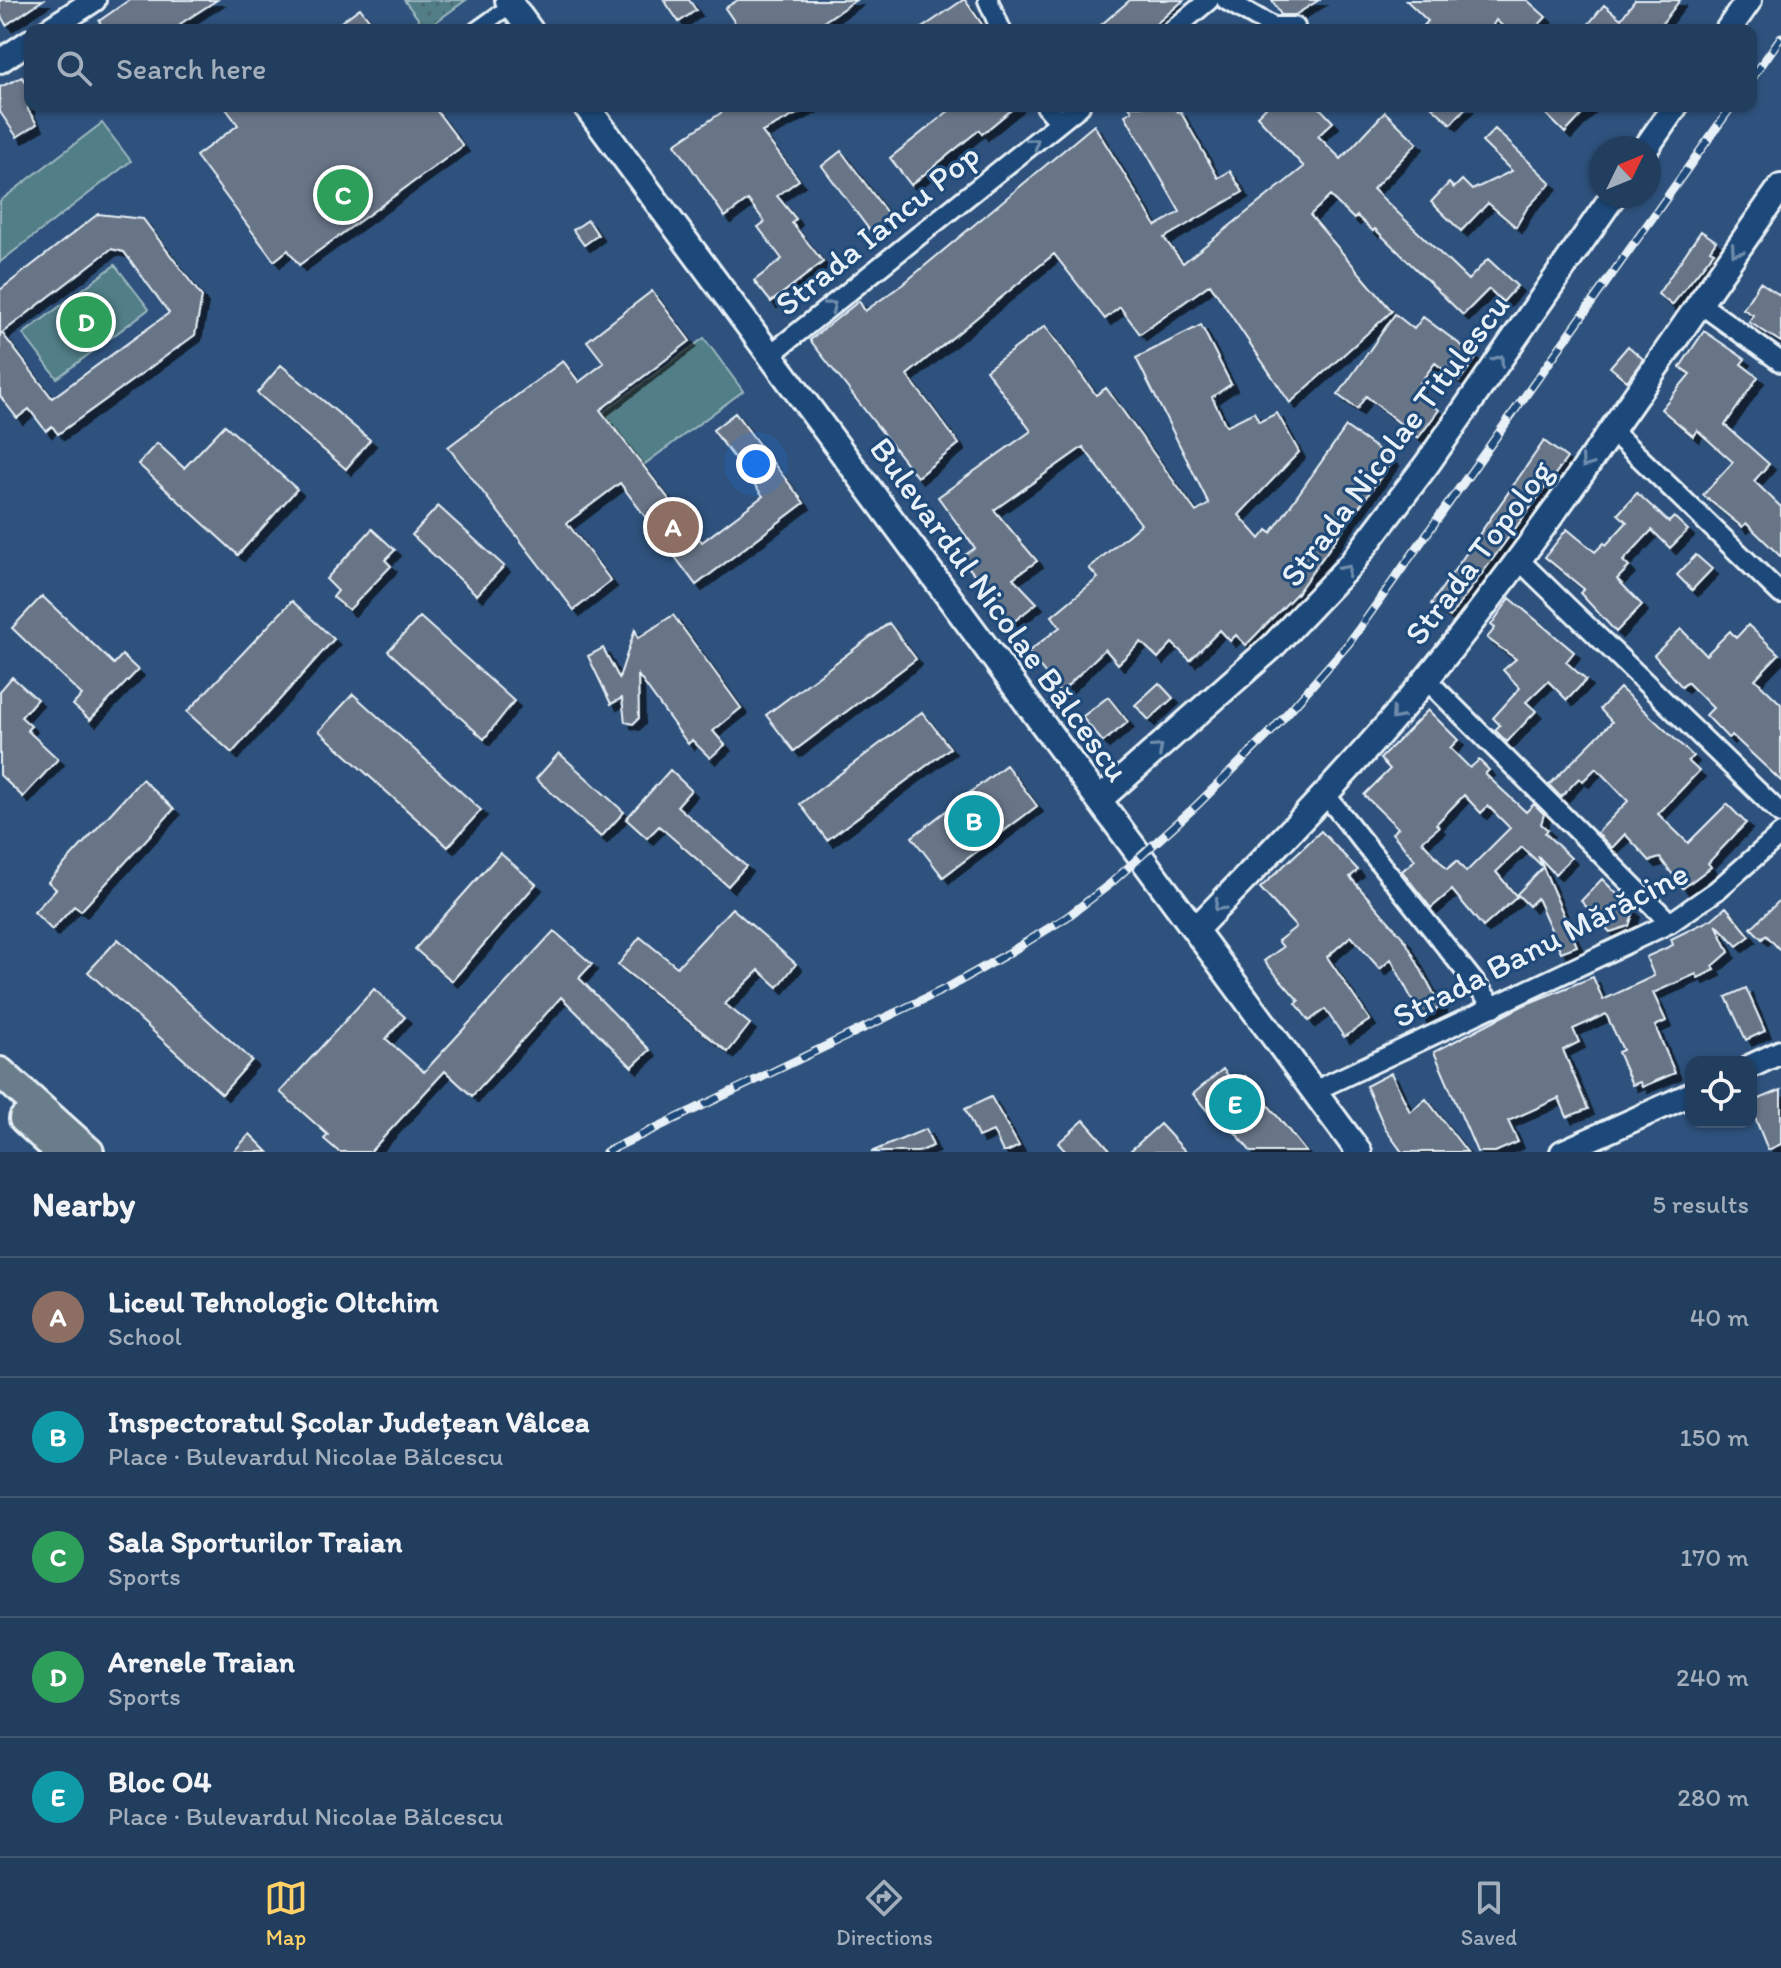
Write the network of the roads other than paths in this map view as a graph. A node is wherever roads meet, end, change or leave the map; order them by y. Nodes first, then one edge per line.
1 (94, 0) edge
2 (988, 0) edge
3 (1209, 0) edge
4 (1226, 0) edge
5 (1749, 0) edge
6 (510, 2) edge
7 (57, 24) edge
8 (483, 24) edge
9 (526, 24) edge
10 (998, 24) edge
11 (1180, 24) edge
12 (1268, 24) edge
13 (1732, 24) edge
14 (24, 45) edge
15 (0, 61) edge
16 (590, 112) edge
17 (1051, 112) edge
18 (1072, 112) edge
19 (1671, 112) edge
20 (1060, 122) junction
21 (1654, 136) edge
22 (1781, 187) edge
23 (1605, 208) edge
24 (1699, 303) junction
25 (770, 355) junction
26 (1781, 362) edge
27 (1610, 429) junction
28 (1518, 559) junction
29 (1781, 594) edge
30 (1426, 679) junction
31 (1325, 794) junction
32 (1099, 800) junction
33 (1781, 814) edge
34 (1781, 834) edge
35 (1670, 923) junction
36 (1195, 930) junction
37 (1494, 1007) junction
38 (1781, 1052) edge
39 (1757, 1063) edge
40 (0, 1072) edge
41 (1314, 1091) junction
42 (0, 1097) edge
43 (1685, 1097) edge
44 (60, 1152) edge
45 (89, 1152) edge
46 (1359, 1152) edge
47 (1562, 1152) edge

1 - 7 street
2 - 10 street
3 - 11 street
4 - 12 street
5 - 13 main road
6 - 8 street
6 - 9 main road
14 - 15 street
16 - 25 main road, Bulevardul Nicolae Bălcescu
17 - 20 street
18 - 20 street, Strada Iancu Pop
19 - 21 main road
25 -> 20 street, Strada Iancu Pop
22 -> 24 main road, Strada Topolog
32 -> 23 main road, Strada Nicolae Titulescu
24 - 26 street
24 - 27 main road, Strada Topolog
25 - 32 main road, Bulevardul Nicolae Bălcescu
27 -> 28 main road, Strada Topolog
27 - 29 street
28 - 30 main road, Strada Topolog
28 - 33 street
30 -> 31 main road, Strada Topolog
30 - 35 street
31 -> 36 main road, Strada Topolog
31 - 37 street
32 - 36 main road, Bulevardul Nicolae Bălcescu
34 - 35 street, Strada Banu Mărăcine
35 - 37 street, Strada Banu Mărăcine
36 - 41 main road, Bulevardul Nicolae Bălcescu
37 - 41 street, Strada Banu Mărăcine
38 - 39 street
40 - 45 main road
41 - 46 main road, Bulevardul Nicolae Bălcescu
42 - 44 main road
43 - 47 street

